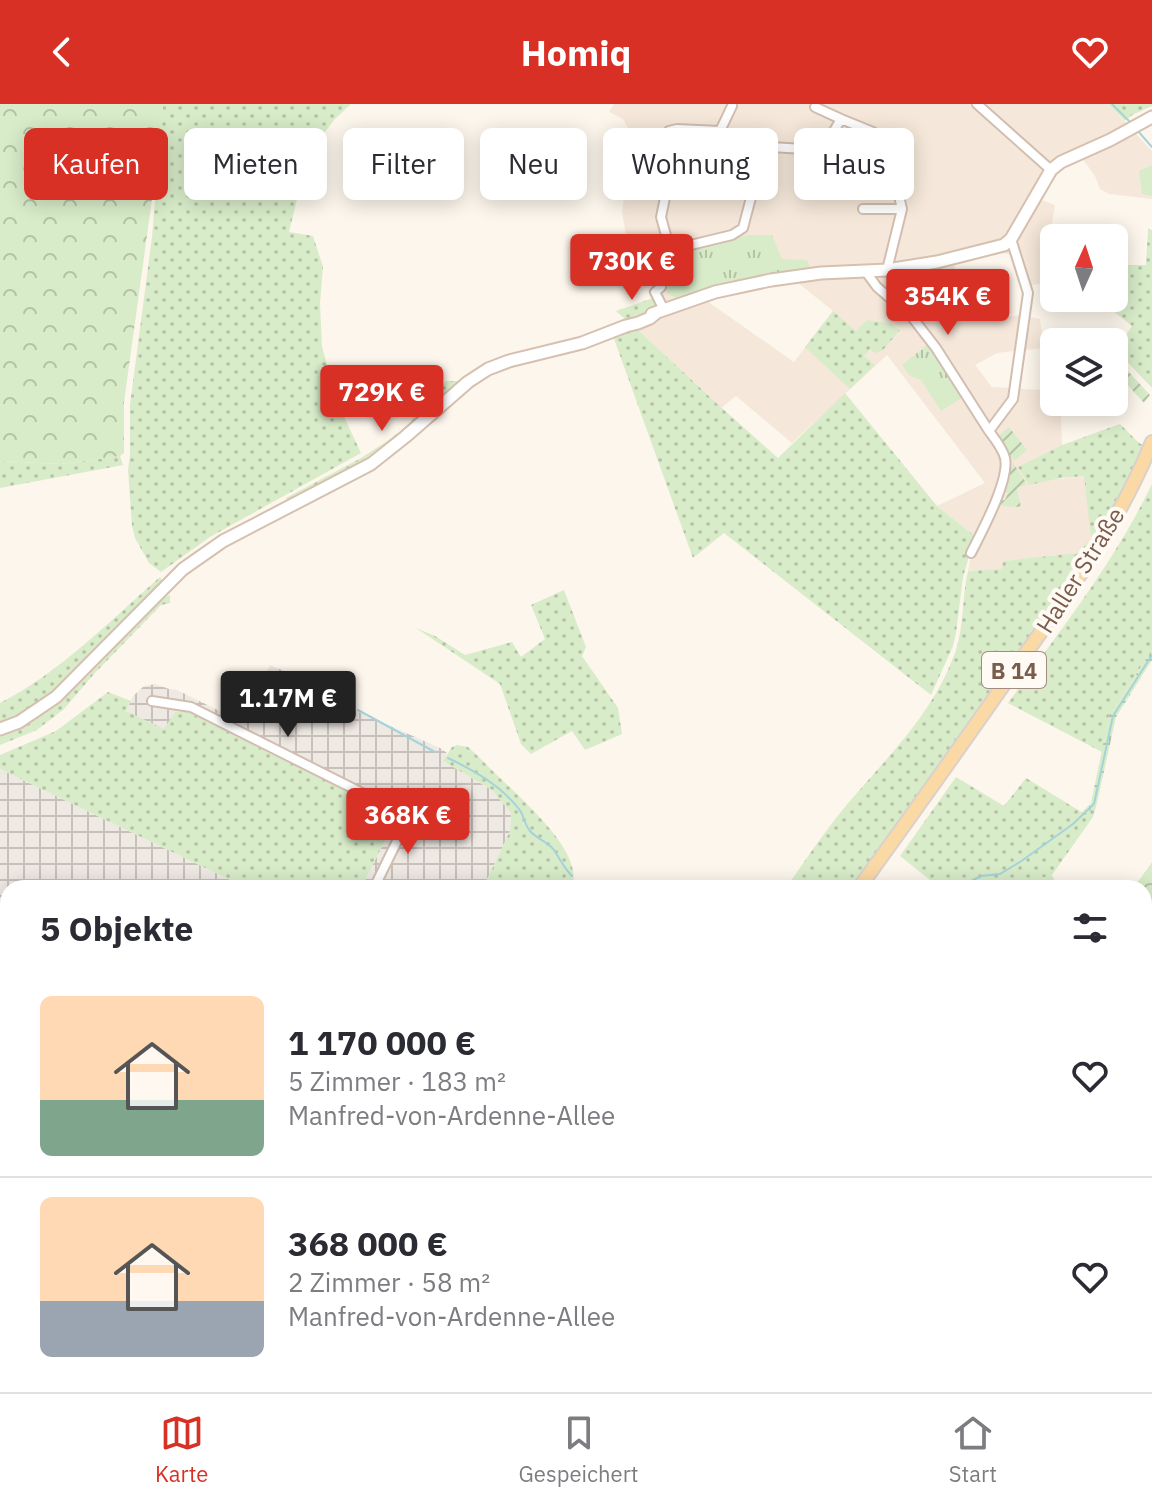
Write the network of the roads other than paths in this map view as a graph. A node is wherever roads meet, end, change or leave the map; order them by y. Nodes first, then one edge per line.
1 (977, 104) edge
2 (732, 106) edge
3 (815, 107) dead end
4 (1152, 117) edge
5 (841, 119) junction
6 (721, 128) edge
7 (863, 128) edge
8 (778, 147) edge
9 (1051, 170) junction
10 (665, 200) edge
11 (750, 200) edge
12 (900, 200) edge
13 (863, 209) dead end
14 (902, 209) junction
15 (1011, 239) junction
16 (670, 250) junction
17 (887, 270) junction
18 (866, 272) junction
19 (660, 311) junction
20 (989, 431) junction
21 (1152, 442) edge
22 (971, 553) dead end
23 (152, 701) dead end
24 (0, 729) edge
25 (378, 880) edge
26 (865, 880) edge

1 - 9 street
2 - 6 street
3 - 5 street
4 - 9 street
5 - 7 street
5 - 8 street
9 - 15 street
10 - 16 street
11 - 16 street
12 - 14 street
13 - 14 street
14 - 17 street
15 - 17 street
15 - 20 street
16 - 19 street
17 - 18 street
18 - 19 street
18 - 20 street
19 - 24 street
20 - 22 street
21 - 26 main road, Haller Straße / B 14
23 - 25 street

